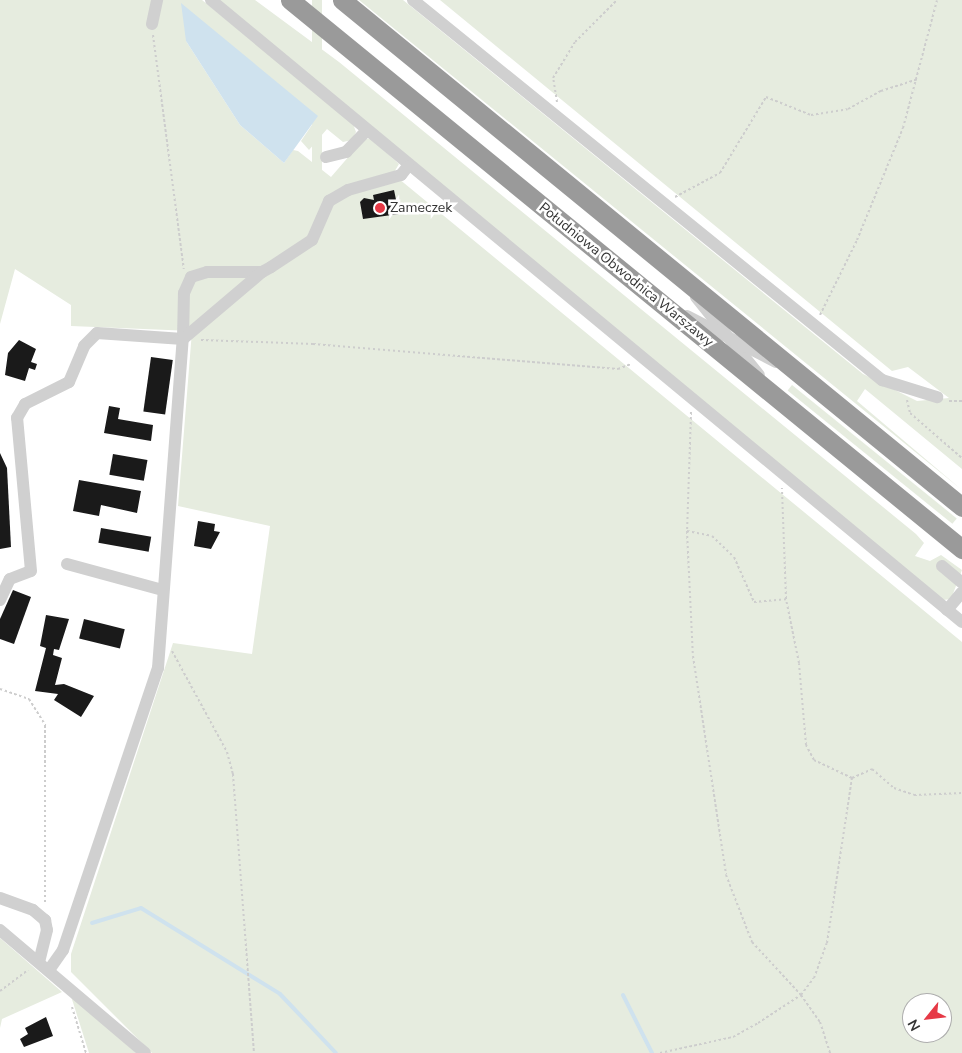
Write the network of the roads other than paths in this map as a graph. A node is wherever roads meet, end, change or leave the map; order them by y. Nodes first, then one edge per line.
1 (157, 0) edge
2 (211, 0) edge
3 (290, 0) edge
4 (342, 0) edge
5 (413, 0) edge
6 (152, 24) road end
7 (367, 130) junction
8 (326, 157) dead end
9 (408, 166) junction
10 (262, 272) junction
11 (679, 276) junction
12 (659, 302) junction
13 (729, 338) junction
14 (183, 339) junction
15 (800, 375) junction
16 (937, 397) dead end
17 (779, 400) junction
18 (962, 507) edge
19 (957, 545) edge
20 (68, 564) dead end
21 (942, 566) dead end
22 (962, 582) edge
23 (163, 590) junction
24 (962, 592) edge
25 (0, 600) edge
26 (947, 610) junction
27 (962, 622) edge
28 (0, 898) edge
29 (0, 930) edge
30 (38, 962) junction
31 (49, 970) junction
32 (145, 1053) edge

1 - 6 street
2 - 7 street
3 - 12 highway, Południowa Obwodnica Warszawy
4 - 11 highway
5 - 16 street
7 - 8 street
7 - 9 street
9 - 10 street
9 - 26 street
10 - 14 street
10 - 14 street
11 - 13 street
11 - 15 highway
12 - 13 street
12 - 17 highway, Południowa Obwodnica Warszawy
13 - 15 street
13 - 17 street
14 - 23 street
14 - 25 street
15 - 18 highway
17 - 19 highway, Południowa Obwodnica Warszawy
20 - 23 street
21 - 22 street
23 - 31 street
24 - 26 street
26 - 27 street
28 - 30 street
29 - 30 street
30 - 31 street
31 - 32 street

